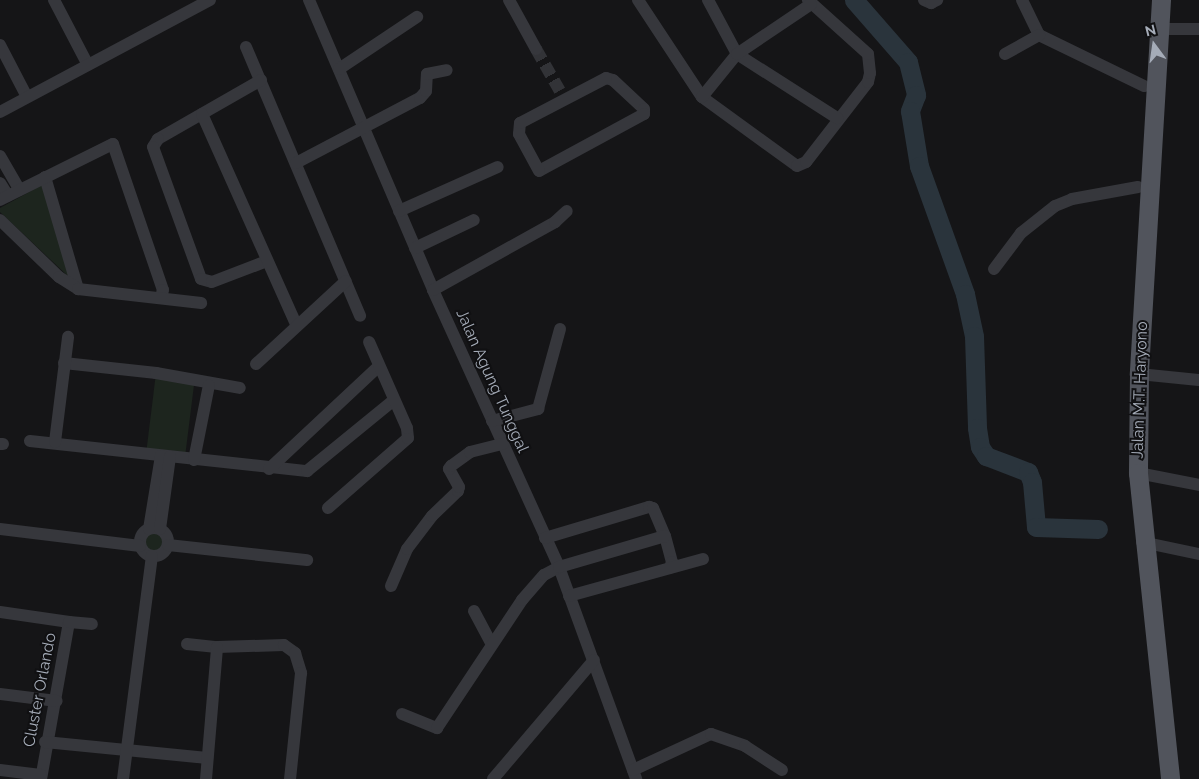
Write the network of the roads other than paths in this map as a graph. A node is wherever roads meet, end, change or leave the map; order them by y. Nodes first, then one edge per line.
1 (56, 0) edge
2 (210, 0) edge
3 (309, 0) edge
4 (509, 0) edge
5 (638, 0) edge
6 (708, 0) edge
7 (924, 0) edge
8 (938, 0) edge
9 (1022, 0) edge
10 (1149, 0) edge
11 (1161, 0) edge
12 (810, 2) edge
13 (417, 17) dead end
14 (1160, 29) junction
15 (1199, 29) edge
16 (1039, 35) junction
17 (0, 45) edge
18 (246, 47) dead end
19 (536, 49) tunnel mouth
20 (737, 54) junction
21 (1005, 54) dead end
22 (88, 65) junction
23 (339, 69) junction
24 (448, 70) dead end
25 (261, 80) junction
26 (1144, 86) junction
27 (26, 95) junction
28 (562, 95) joint
29 (702, 97) junction
30 (0, 112) edge
31 (202, 114) junction
32 (837, 118) junction
33 (364, 129) junction
34 (0, 156) edge
35 (296, 163) junction
36 (498, 168) dead end
37 (45, 177) junction
38 (0, 183) edge
39 (1138, 187) junction
40 (20, 190) junction
41 (4, 198) edge
42 (399, 211) junction
43 (567, 211) dead end
44 (0, 220) edge
45 (474, 220) dead end
46 (415, 248) junction
47 (267, 260) junction
48 (994, 269) dead end
49 (346, 281) junction
50 (78, 288) junction
51 (434, 290) junction
52 (161, 297) junction
53 (201, 303) dead end
54 (360, 316) dead end
55 (297, 326) junction
56 (560, 329) dead end
57 (68, 337) dead end
58 (369, 342) dead end
59 (64, 363) junction
60 (256, 364) dead end
61 (378, 367) junction
62 (1139, 374) junction
63 (1199, 380) edge
64 (209, 385) junction
65 (240, 388) dead end
66 (394, 400) junction
67 (492, 421) junction
68 (30, 441) dead end
69 (55, 442) junction
70 (503, 444) junction
71 (165, 456) junction
72 (194, 460) junction
73 (269, 469) junction
74 (1138, 473) junction
75 (1199, 484) edge
76 (328, 508) dead end
77 (0, 529) edge
78 (154, 529) junction
79 (1138, 535) junction
80 (665, 536) junction
81 (546, 538) junction
82 (168, 544) junction
83 (140, 546) junction
84 (1199, 554) edge
85 (152, 556) junction
86 (703, 559) dead end
87 (307, 560) dead end
88 (558, 567) junction
89 (670, 568) junction
90 (390, 586) dead end
91 (569, 596) junction
92 (474, 611) dead end
93 (0, 612) edge
94 (69, 622) junction
95 (92, 624) dead end
96 (187, 644) dead end
97 (492, 645) junction
98 (217, 647) junction
99 (594, 660) junction
100 (0, 694) edge
101 (57, 700) junction
102 (402, 714) dead end
103 (45, 742) junction
104 (125, 751) junction
105 (207, 758) junction
106 (0, 770) edge
107 (782, 770) dead end
108 (635, 775) edge
109 (41, 777) edge
110 (123, 779) edge
111 (206, 779) edge
112 (290, 779) edge
113 (492, 779) edge
114 (1159, 779) edge
115 (1170, 779) edge

1 - 22 street
2 - 22 street
3 - 23 street, Jalan Agung Tunggal
4 - 19 street
5 - 29 street
6 - 20 street
7 - 8 street
9 - 16 street
10 - 26 main road, Jalan M.T. Haryono
11 - 14 main road, Jalan M.T. Haryono
12 - 20 street
12 - 32 street
13 - 23 street
14 - 15 street
14 - 62 main road, Jalan M.T. Haryono
16 - 21 street
16 - 26 street
17 - 27 street
18 - 25 street
20 - 29 street
20 - 32 street
22 - 27 street
23 - 33 street, Jalan Agung Tunggal
24 - 33 street
25 - 31 street
25 - 35 street
26 - 39 main road, Jalan M.T. Haryono
27 - 30 street
28 - 28 street
29 - 32 street
31 - 47 street
31 - 47 street
33 - 35 street
33 - 42 street, Jalan Agung Tunggal
34 - 40 street
35 - 49 street
36 - 42 street
37 - 40 street
37 - 50 street
37 - 52 street
38 - 41 street
39 - 48 street
39 - 79 main road, Jalan M.T. Haryono
40 - 41 street
42 - 46 street, Jalan Agung Tunggal
43 - 51 street
44 - 50 street
45 - 46 street
46 - 51 street, Jalan Agung Tunggal
47 - 55 street
49 - 54 street
49 - 55 street
50 - 52 street
51 - 67 street, Jalan Agung Tunggal
52 - 53 street
55 - 60 street
56 - 67 street
57 - 59 street
58 - 61 street
59 - 64 street
59 - 69 street
61 - 66 street
61 - 73 street
62 - 63 street
62 - 74 main road, Jalan M.T. Haryono
64 - 65 street
64 - 72 street
66 - 73 street
66 - 76 street
67 - 70 street, Jalan Agung Tunggal
68 - 69 street
69 - 71 street
70 - 81 street, Jalan Agung Tunggal
70 - 90 street
71 - 72 street
71 - 78 street
72 - 73 street
74 - 75 street
74 - 79 main road, Jalan M.T. Haryono
77 - 83 street
78 - 82 street
78 - 83 street
79 - 84 street
79 - 114 main road, Jalan M.T. Haryono
79 - 115 main road, Jalan M.T. Haryono
80 - 81 street
80 - 88 street
80 - 89 street
81 - 88 street, Jalan Agung Tunggal
82 - 85 street
82 - 87 street
83 - 85 street
85 - 104 street
86 - 89 street
88 - 91 street, Jalan Agung Tunggal
88 - 97 street
89 - 91 street
91 - 99 street, Jalan Agung Tunggal
92 - 97 street
93 - 94 street, Cluster Orlando
94 - 95 street
94 - 101 street, Cluster Orlando
96 - 98 street
97 - 102 street
98 - 105 street
98 - 112 street
99 - 108 street, Jalan Agung Tunggal
99 - 113 street
100 - 101 street
101 - 103 street, Cluster Orlando
103 - 104 street
103 - 109 street, Cluster Orlando
104 - 105 street
104 - 110 street
105 - 111 street
106 - 109 street, Cluster Orlando
107 - 108 street

